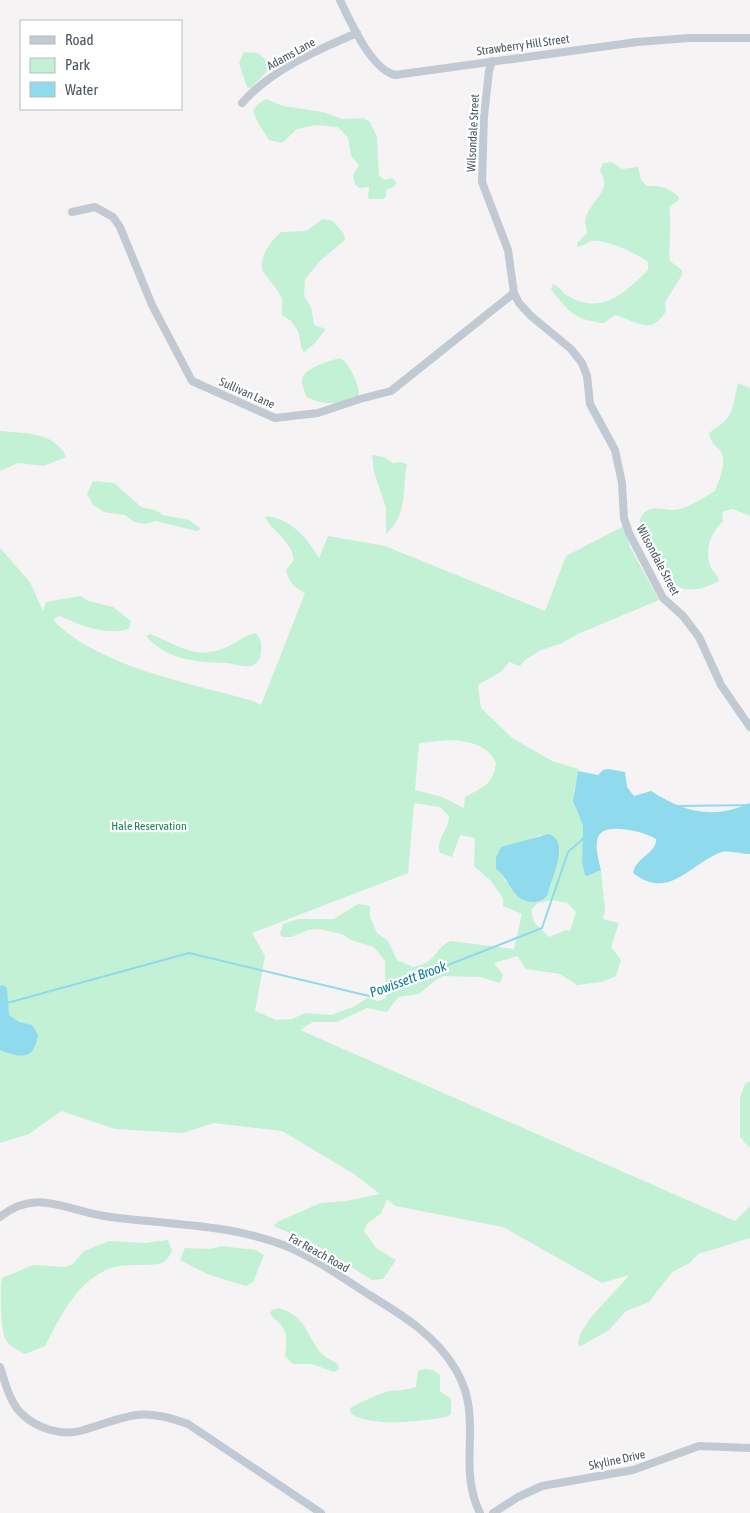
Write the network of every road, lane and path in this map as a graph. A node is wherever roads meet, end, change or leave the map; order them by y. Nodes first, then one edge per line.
1 (340, 0) edge
2 (357, 33) junction
3 (750, 38) edge
4 (492, 61) junction
5 (242, 103) dead end
6 (72, 212) dead end
7 (514, 293) junction
8 (750, 727) edge
9 (0, 1217) edge
10 (0, 1367) edge
11 (750, 1448) edge
12 (320, 1513) edge
13 (480, 1513) edge
14 (493, 1513) edge

1 - 2 street, Strawberry Hill Street
2 - 4 street, Strawberry Hill Street
2 - 5 street, Adams Lane
3 - 4 street, Strawberry Hill Street
4 - 7 street, Wilsondale Street
6 - 7 street, Sullivan Lane
7 - 8 street, Wilsondale Street
9 - 13 street, Far Reach Road
10 - 12 street
11 - 14 street, Skyline Drive

